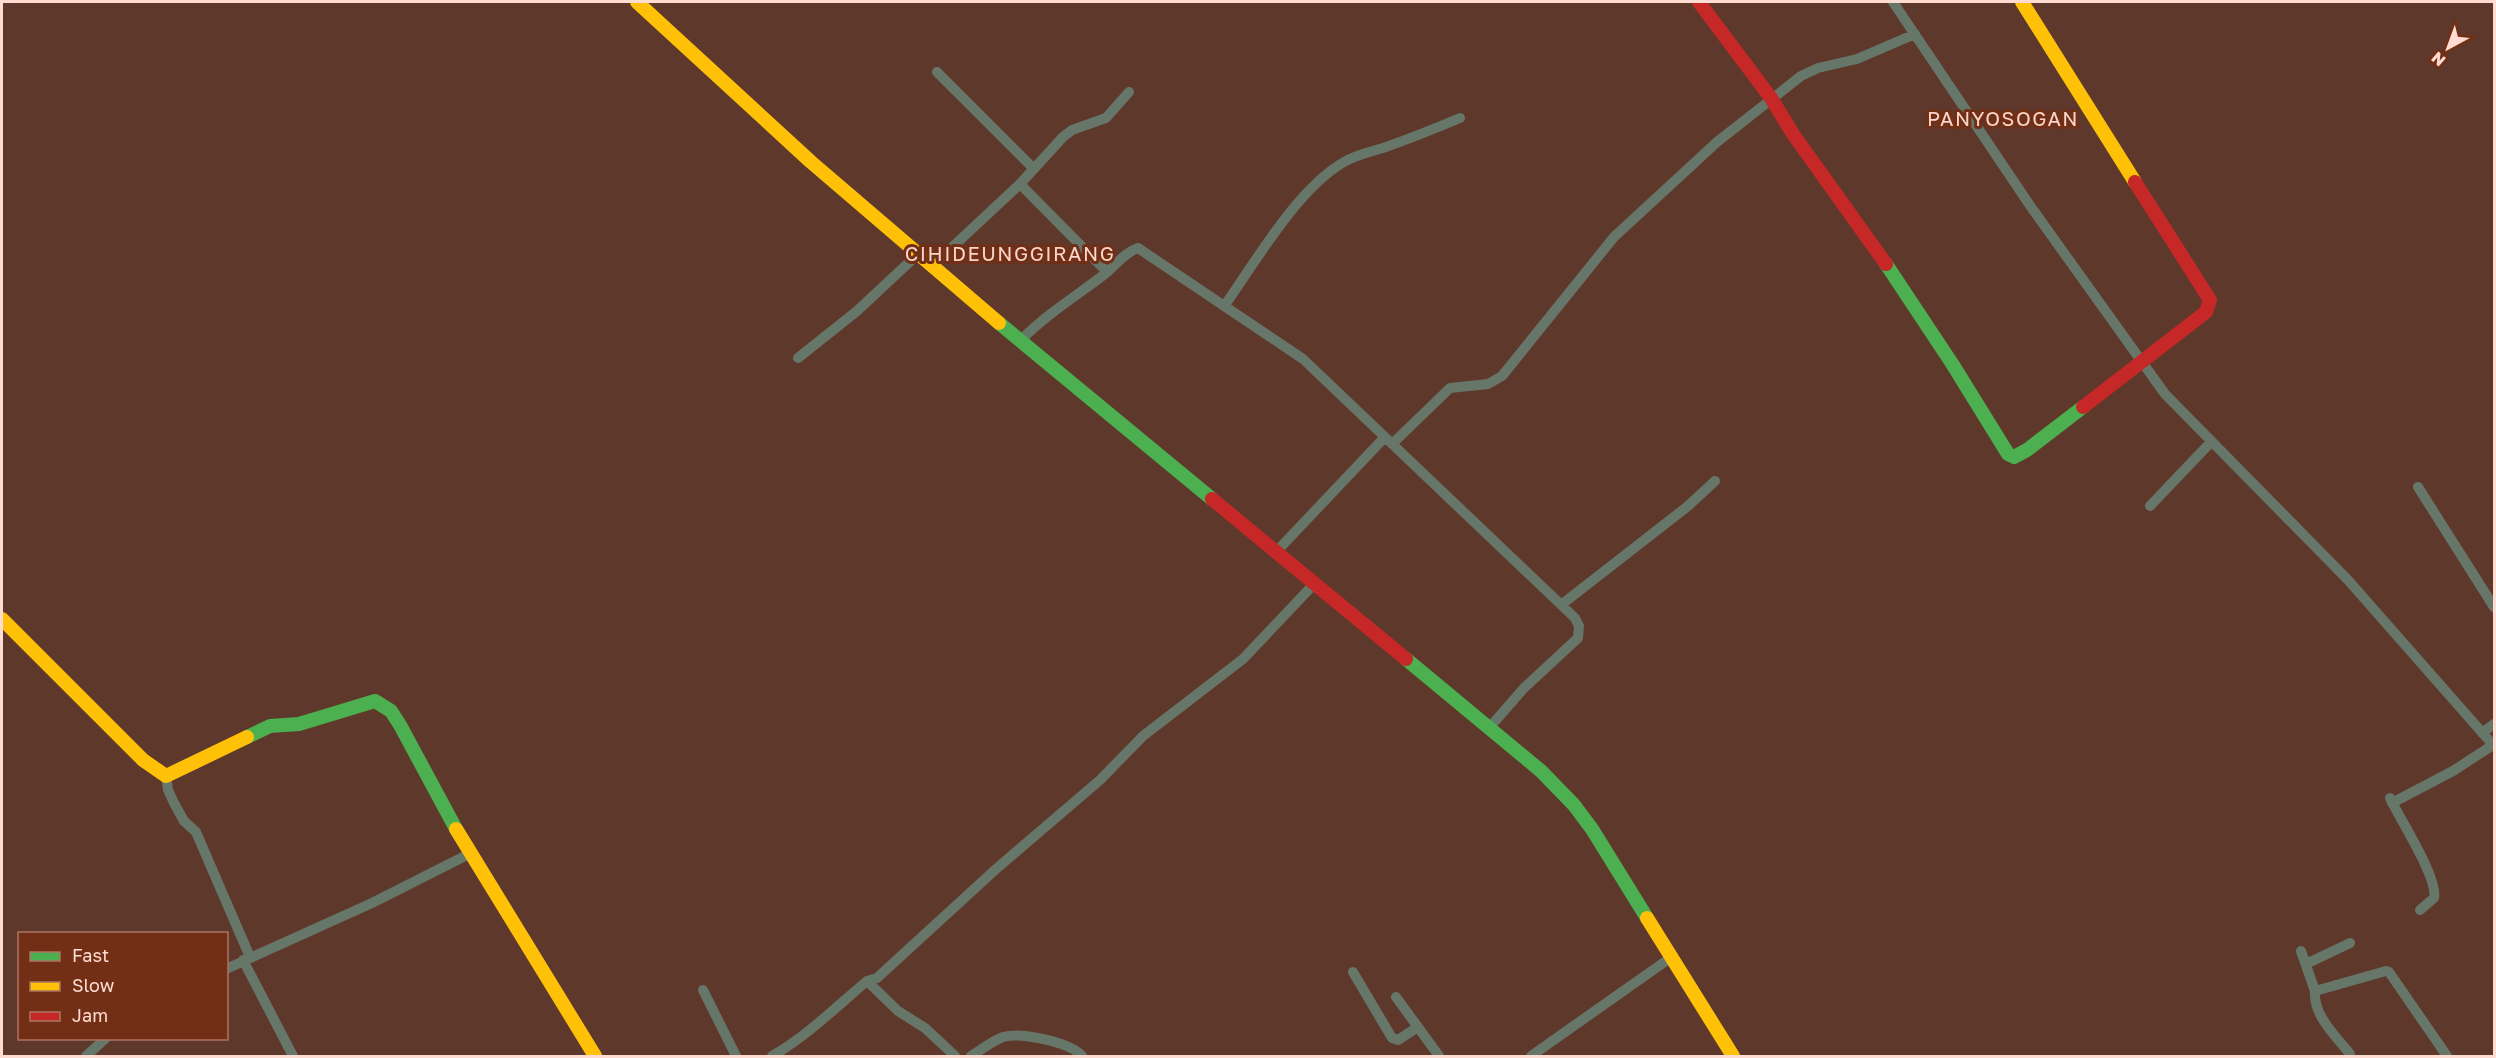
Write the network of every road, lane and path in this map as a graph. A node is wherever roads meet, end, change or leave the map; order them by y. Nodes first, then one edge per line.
1 (637, 2) edge
2 (1699, 2) edge
3 (1893, 2) edge
4 (2022, 2) edge
5 (1915, 34) junction
6 (937, 72) dead end
7 (1129, 92) dead end
8 (1771, 98) junction
9 (1460, 118) dead end
10 (1034, 169) junction
11 (1020, 184) junction
12 (918, 254) junction
13 (931, 267) junction
14 (1107, 272) junction
15 (1225, 305) junction
16 (1021, 340) junction
17 (798, 358) dead end
18 (2143, 363) junction
19 (1388, 441) junction
20 (2211, 442) junction
21 (1715, 481) dead end
22 (2418, 487) dead end
23 (2150, 506) dead end
24 (1276, 552) junction
25 (1314, 584) junction
26 (1561, 605) junction
27 (2494, 607) edge
28 (2, 619) edge
29 (2494, 724) edge
30 (1490, 727) junction
31 (2482, 733) junction
32 (2494, 745) edge
33 (166, 776) junction
34 (469, 854) junction
35 (2420, 909) dead end
36 (2350, 943) dead end
37 (2301, 951) dead end
38 (1673, 956) junction
39 (247, 958) junction
40 (2306, 964) junction
41 (228, 968) edge
42 (1353, 972) dead end
43 (867, 981) junction
44 (703, 990) dead end
45 (2315, 991) junction
46 (1396, 997) dead end
47 (1418, 1027) junction
48 (104, 1040) edge
49 (2350, 1054) dead end
50 (86, 1056) edge
51 (293, 1056) edge
52 (595, 1056) edge
53 (736, 1056) edge
54 (772, 1056) edge
55 (955, 1056) edge
56 (971, 1056) edge
57 (1082, 1056) edge
58 (1439, 1056) edge
59 (1531, 1056) edge
60 (1733, 1056) edge
61 (2447, 1056) edge

1 - 12 street
2 - 8 street
3 - 5 street
4 - 18 street
5 - 8 street
5 - 18 street
6 - 10 street
7 - 10 street
8 - 18 street
8 - 19 street
9 - 15 street
10 - 11 street
11 - 13 street
11 - 14 street
12 - 13 street
12 - 17 street
13 - 16 street
14 - 15 street
14 - 16 street
15 - 19 street
16 - 24 street
18 - 20 street
19 - 24 street
19 - 26 street
20 - 23 street
20 - 31 street
21 - 26 street
22 - 27 street
24 - 25 street
25 - 30 street
25 - 43 street
26 - 30 street
28 - 33 street
29 - 31 street
30 - 38 street
31 - 32 street
32 - 35 street
33 - 34 street
33 - 39 street
34 - 39 street
34 - 52 street
36 - 40 street
37 - 40 street
38 - 59 street
38 - 60 street
39 - 41 street
39 - 51 street
40 - 45 street
42 - 47 street
43 - 54 street
43 - 55 street
44 - 53 street
45 - 49 street
45 - 61 street
46 - 47 street
47 - 58 street
48 - 50 street
56 - 57 street

